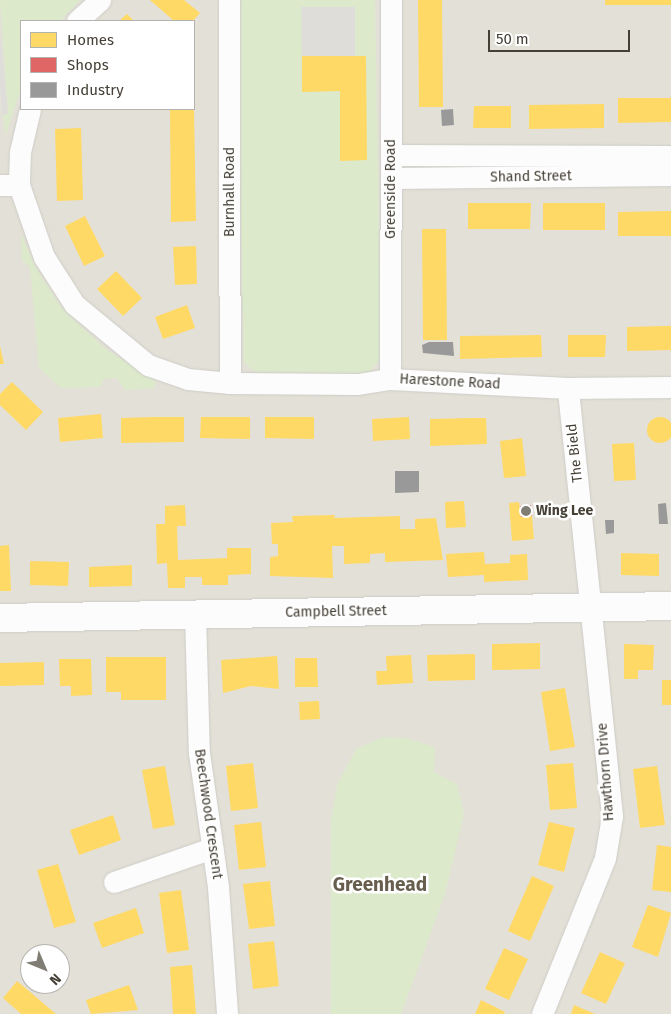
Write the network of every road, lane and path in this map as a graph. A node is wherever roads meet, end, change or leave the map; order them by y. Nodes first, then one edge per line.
1 (100, 0) edge
2 (229, 0) edge
3 (391, 0) edge
4 (78, 20) edge
5 (30, 110) edge
6 (10, 154) edge
7 (392, 156) junction
8 (671, 156) edge
9 (671, 175) edge
10 (392, 178) junction
11 (10, 185) edge
12 (390, 379) junction
13 (230, 383) junction
14 (671, 387) edge
15 (568, 388) junction
16 (671, 606) edge
17 (591, 607) junction
18 (195, 614) junction
19 (0, 618) edge
20 (212, 848) junction
21 (114, 882) dead end
22 (227, 1014) edge
23 (542, 1014) edge

1 - 4 street
2 - 13 street, Burnhall Road
3 - 7 street, Greenside Road
5 - 6 street
6 - 11 street
7 - 8 street, Shand Street
7 - 10 street, Greenside Road
9 - 10 street, Shand Street
10 - 12 street, Greenside Road
11 - 13 street, Harestone Road
12 - 13 street, Harestone Road
12 - 15 street, Harestone Road
14 - 15 street, Harestone Road
15 - 17 street, The Bield
16 - 17 street, Campbell Street
17 - 18 street, Campbell Street
17 - 23 street, Hawthorn Drive
18 - 19 street, Campbell Street
18 - 20 street, Beechwood Crescent
20 - 21 street
20 - 22 street, Beechwood Crescent

